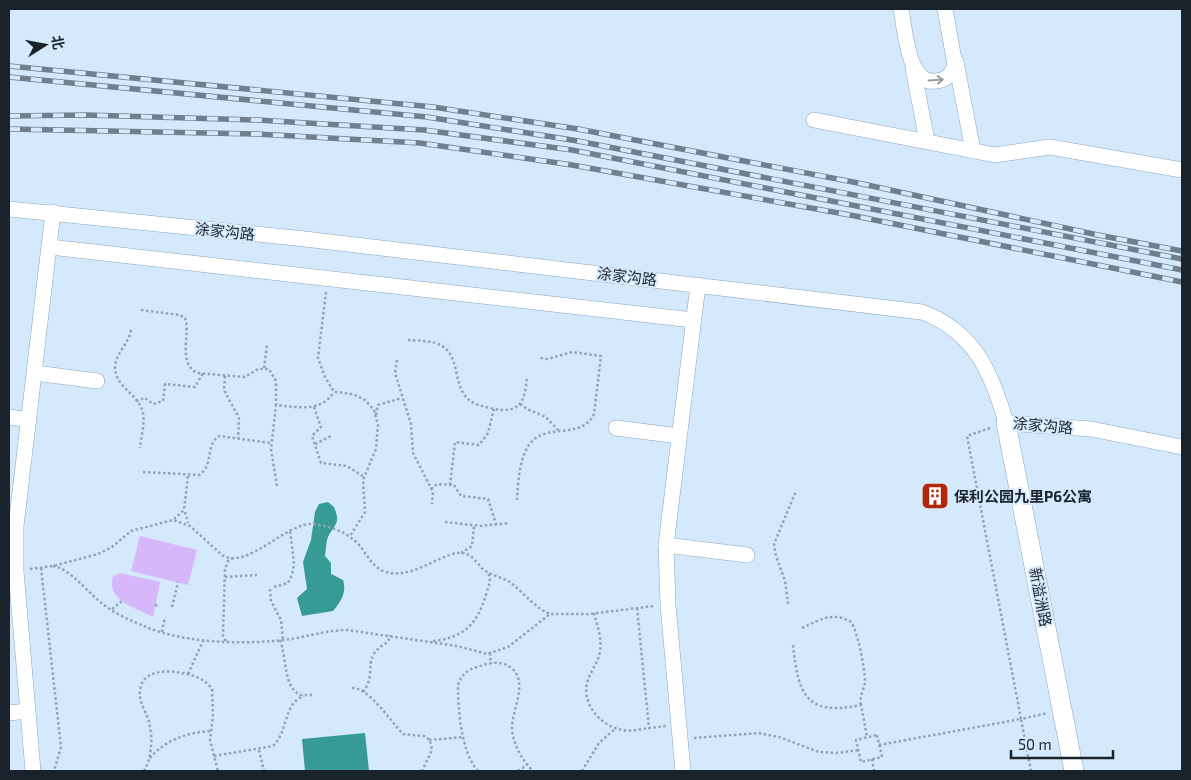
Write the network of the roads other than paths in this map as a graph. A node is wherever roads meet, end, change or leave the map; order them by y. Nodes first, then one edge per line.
1 (901, 9) edge
2 (945, 9) edge
3 (955, 57) junction
4 (912, 64) junction
5 (814, 120) dead end
6 (927, 141) junction
7 (974, 151) junction
8 (1182, 170) edge
9 (9, 209) edge
10 (53, 212) junction
11 (50, 247) junction
12 (698, 285) junction
13 (693, 320) junction
14 (34, 373) junction
15 (96, 381) dead end
16 (9, 417) edge
17 (29, 420) junction
18 (1006, 423) junction
19 (616, 428) dead end
20 (679, 436) junction
21 (1182, 447) edge
22 (666, 545) junction
23 (747, 555) dead end
24 (28, 712) junction
25 (9, 713) edge
26 (33, 771) edge
27 (683, 771) edge
28 (1074, 771) edge

1 - 4 street
2 - 3 street
4 -> 3 street
3 - 7 street
4 - 6 street
5 - 6 street
6 - 7 street
7 - 8 street
9 - 10 street, 涂家沟路
10 - 11 street
10 - 12 street, 涂家沟路
11 - 13 street
11 - 14 street
12 - 13 street
12 - 18 street, 涂家沟路
13 - 20 street
14 - 15 street
14 - 17 street
16 - 17 street
17 - 24 street
18 - 21 street, 涂家沟路
18 - 28 street, 新溢洲路
19 - 20 street
20 - 22 street
22 - 23 street
22 - 27 street
24 - 25 street
24 - 26 street

